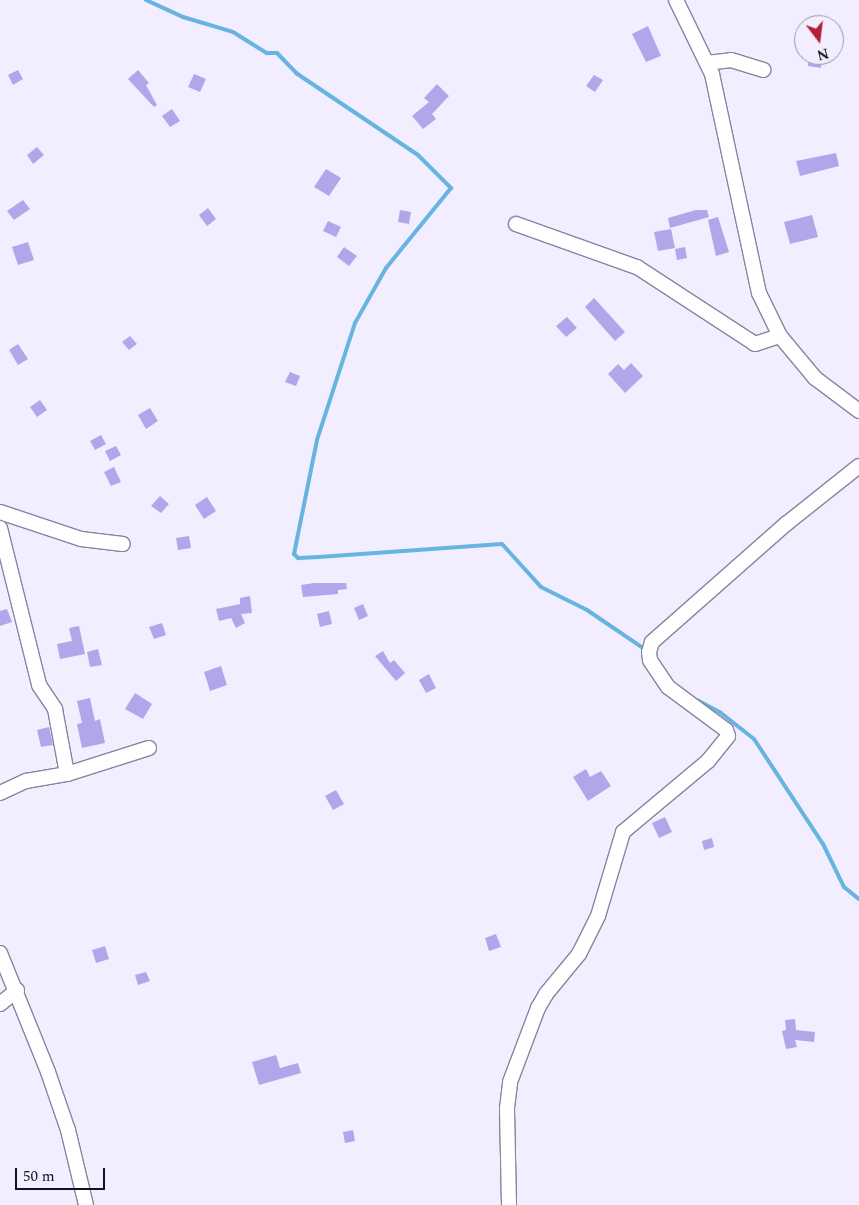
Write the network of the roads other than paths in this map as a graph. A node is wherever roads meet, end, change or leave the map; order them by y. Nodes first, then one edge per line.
1 (676, 0) edge
2 (707, 63) junction
3 (764, 70) dead end
4 (516, 224) dead end
5 (780, 336) junction
6 (859, 411) edge
7 (859, 466) edge
8 (0, 512) edge
9 (0, 528) edge
10 (123, 544) dead end
11 (149, 748) dead end
12 (68, 774) junction
13 (0, 793) edge
14 (0, 953) edge
15 (17, 990) junction
16 (0, 1004) edge
17 (86, 1205) edge
18 (509, 1205) edge

1 - 2 street
2 - 3 street
2 - 5 street
4 - 5 street
5 - 6 street
7 - 18 street
8 - 10 street
9 - 12 street
11 - 12 street
12 - 13 street
14 - 15 street
15 - 16 street
15 - 17 street

